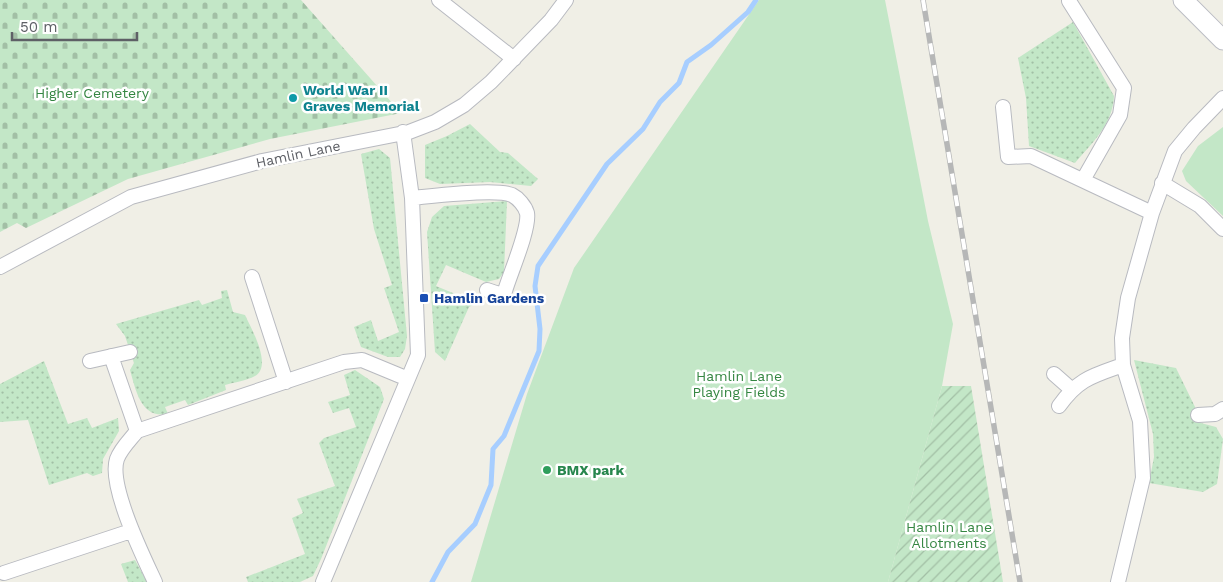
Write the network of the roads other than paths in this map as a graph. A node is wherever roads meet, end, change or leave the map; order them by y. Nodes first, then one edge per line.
1 (439, 0) edge
2 (566, 0) edge
3 (1183, 0) edge
4 (1069, 1) dead end
5 (1223, 40) edge
6 (514, 59) junction
7 (1223, 98) edge
8 (1003, 107) dead end
9 (403, 132) junction
10 (1083, 180) junction
11 (1162, 183) junction
12 (412, 198) junction
13 (1152, 213) junction
14 (1223, 229) edge
15 (0, 267) edge
16 (252, 277) dead end
17 (487, 290) dead end
18 (130, 352) dead end
19 (111, 356) junction
20 (90, 361) dead end
21 (1123, 364) junction
22 (1054, 374) dead end
23 (408, 379) junction
24 (286, 382) junction
25 (1071, 390) junction
26 (1059, 406) dead end
27 (1223, 409) edge
28 (1198, 415) dead end
29 (138, 431) junction
30 (131, 530) junction
31 (4, 573) dead end
32 (155, 582) edge
33 (323, 582) edge
34 (1118, 582) edge

1 - 6 street
2 - 6 street, Hamlin Lane
3 - 5 main road
4 - 10 street
6 - 9 street, Hamlin Lane
7 - 11 street
8 - 10 street
9 - 12 street
9 - 15 street, Hamlin Lane
10 - 13 street
11 - 13 street
11 - 14 street
12 - 17 street
12 - 23 street
13 - 21 street
16 - 24 street
18 - 19 street
19 - 20 street
19 - 29 street
21 - 25 street
21 - 34 street
22 - 25 street
23 - 24 street
23 - 33 street
24 - 29 street
25 - 26 street
27 - 28 street
29 - 30 street
30 - 31 street
30 - 32 street

